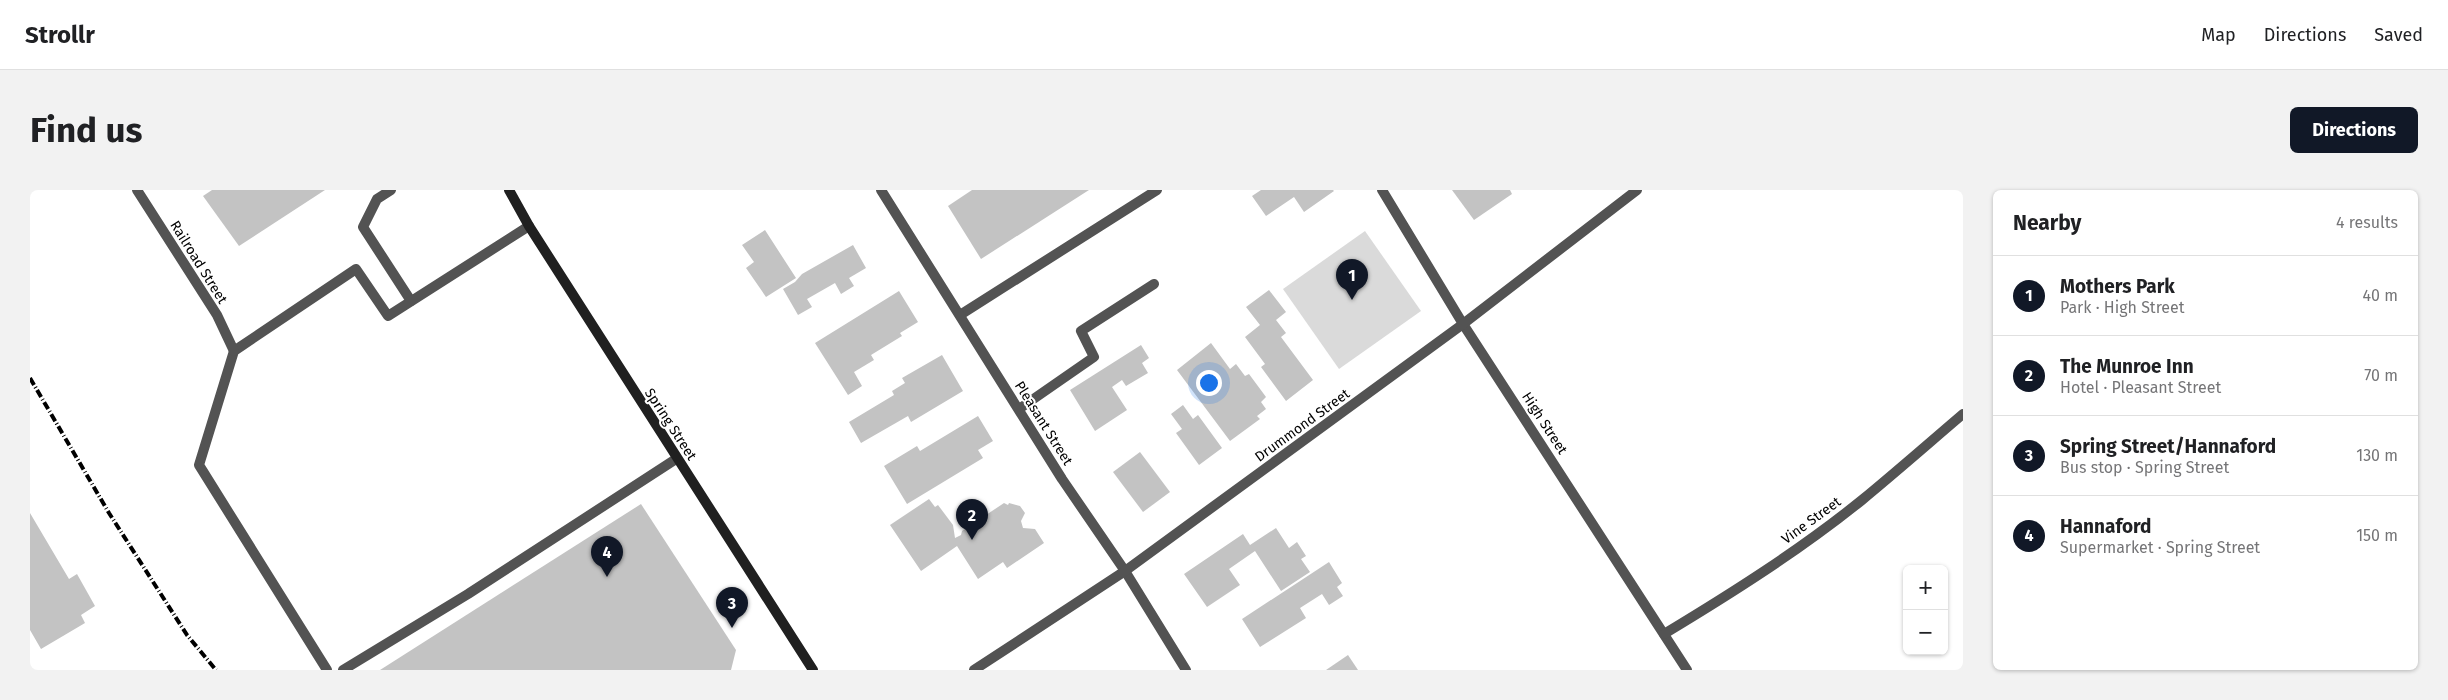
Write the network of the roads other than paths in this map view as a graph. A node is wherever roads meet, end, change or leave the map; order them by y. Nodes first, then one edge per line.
1 (137, 190) edge
2 (391, 190) edge
3 (509, 190) edge
4 (881, 190) edge
5 (1157, 190) edge
6 (1382, 190) edge
7 (1637, 190) edge
8 (529, 226) junction
9 (1154, 284) dead end
10 (411, 301) junction
11 (960, 315) junction
12 (1463, 324) junction
13 (234, 351) junction
14 (1019, 409) junction
15 (1963, 414) edge
16 (676, 458) junction
17 (1125, 572) junction
18 (1664, 634) junction
19 (327, 670) edge
20 (343, 670) edge
21 (813, 670) edge
22 (974, 670) edge
23 (1186, 670) edge
24 (1687, 670) edge

1 - 13 street, Railroad Street
2 - 10 street
3 - 8 street, Spring Street
4 - 11 street, Pleasant Street
5 - 11 street
6 - 12 street, High Street
7 - 12 street, Drummond Street
8 - 10 street
8 - 16 street, Spring Street
9 - 14 street
10 - 13 street
11 - 14 street, Pleasant Street
12 - 17 street, Drummond Street
12 - 18 street, High Street
13 - 19 street
14 - 17 street, Pleasant Street
15 - 18 street, Vine Street
16 - 20 street
16 - 21 street, Spring Street
17 - 22 street, Drummond Street
17 - 23 street, Pleasant Street
18 - 24 street, High Street

